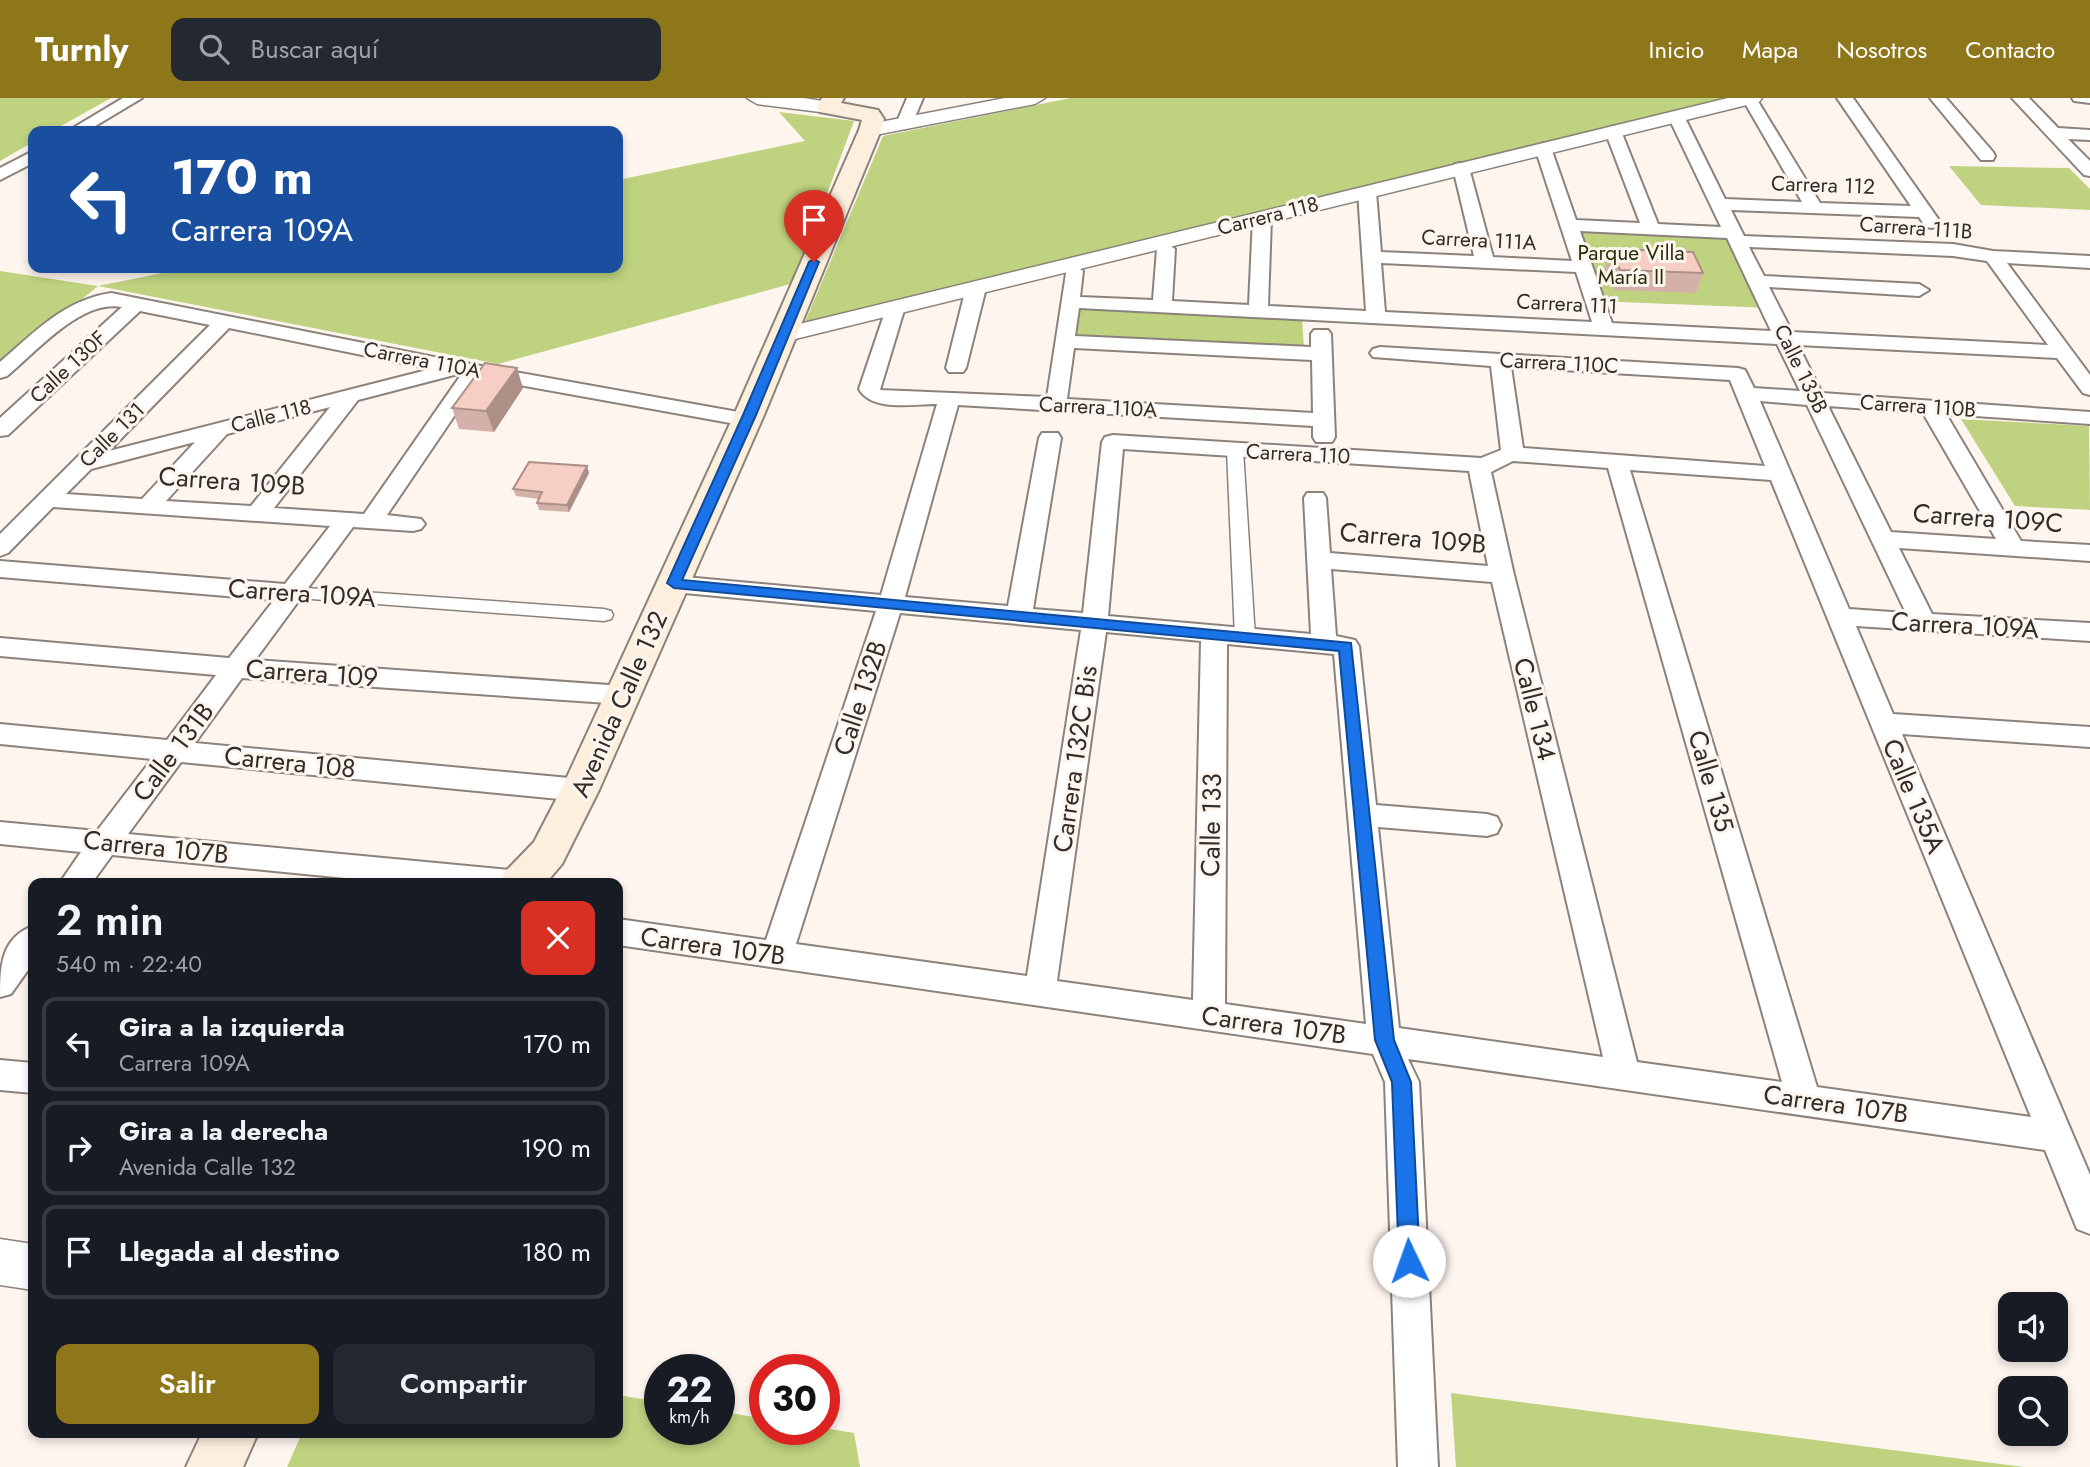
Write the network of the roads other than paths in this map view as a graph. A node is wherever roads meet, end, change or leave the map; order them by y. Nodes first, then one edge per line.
1 (134, 98) edge
2 (757, 98) edge
3 (1035, 98) edge
4 (1751, 98) edge
5 (1845, 98) edge
6 (1938, 98) edge
7 (2020, 98) edge
8 (2080, 98) edge
9 (2090, 99) edge
10 (910, 100) edge
11 (992, 102) edge
12 (830, 103) edge
13 (1676, 116) junction
14 (904, 124) junction
15 (85, 126) edge
16 (870, 130) junction
17 (1614, 131) junction
18 (2054, 133) junction
19 (2090, 135) edge
20 (1543, 148) junction
21 (1987, 156) dead end
22 (28, 159) edge
23 (1461, 168) junction
24 (2090, 171) edge
25 (0, 175) edge
26 (1367, 192) junction
27 (1720, 204) junction
28 (1814, 208) junction
29 (1925, 212) junction
30 (1262, 218) junction
31 (1569, 225) junction
32 (1651, 229) junction
33 (1736, 237) junction
34 (1167, 248) dead end
35 (1953, 250) junction
36 (1373, 257) junction
37 (1993, 257) junction
38 (2090, 262) edge
39 (1485, 263) junction
40 (1583, 267) junction
41 (1074, 271) dead end
42 (1758, 281) junction
43 (976, 288) junction
44 (1919, 290) dead end
45 (1070, 302) junction
46 (136, 304) junction
47 (1162, 306) junction
48 (895, 307) junction
49 (1258, 311) junction
50 (1320, 314) junction
51 (1376, 317) junction
52 (224, 322) junction
53 (1604, 328) junction
54 (783, 335) junction
55 (1785, 337) junction
56 (1064, 341) junction
57 (2062, 352) junction
58 (1380, 353) dead end
59 (1321, 354) junction
60 (1500, 360) junction
61 (956, 368) dead end
62 (467, 369) junction
63 (0, 372) edge
64 (1742, 384) junction
65 (2090, 389) edge
66 (349, 397) junction
67 (949, 398) junction
68 (1816, 400) junction
69 (1056, 405) junction
70 (1930, 406) junction
71 (2090, 418) edge
72 (747, 420) junction
73 (1324, 420) junction
74 (220, 428) junction
75 (0, 430) edge
76 (1050, 438) dead end
77 (1113, 442) joint
78 (1235, 450) junction
79 (1511, 454) junction
80 (1325, 456) junction
81 (1617, 462) junction
82 (83, 464) junction
83 (1482, 465) junction
84 (1780, 474) junction
85 (1315, 498) dead end
86 (47, 500) junction
87 (149, 505) junction
88 (258, 513) junction
89 (359, 520) junction
90 (413, 524) dead end
91 (4, 539) edge
92 (1883, 539) junction
93 (2013, 548) junction
94 (2090, 553) edge
95 (1318, 560) junction
96 (0, 569) edge
97 (1502, 575) junction
98 (674, 583) junction
99 (292, 593) junction
100 (891, 602) junction
101 (604, 615) dead end
102 (1019, 615) junction
103 (1839, 617) junction
104 (1095, 623) junction
105 (1924, 623) junction
106 (2090, 632) edge
107 (1214, 634) junction
108 (1245, 637) junction
109 (1335, 645) junction
110 (0, 647) edge
111 (235, 668) junction
112 (624, 695) junction
113 (1883, 723) junction
114 (0, 734) edge
115 (2090, 737) edge
116 (173, 750) junction
117 (580, 789) junction
118 (1363, 815) junction
119 (1487, 825) dead end
120 (0, 833) edge
121 (105, 842) junction
122 (78, 878) edge
123 (461, 878) edge
124 (525, 878) edge
125 (623, 933) edge
126 (28, 950) edge
127 (777, 955) junction
128 (0, 984) edge
129 (1040, 992) junction
130 (1209, 1016) junction
131 (1384, 1040) junction
132 (1624, 1074) junction
133 (0, 1075) edge
134 (28, 1078) edge
135 (1804, 1100) junction
136 (2056, 1136) junction
137 (2090, 1217) edge
138 (0, 1262) edge
139 (28, 1266) edge
140 (228, 1438) edge
141 (214, 1467) edge
142 (1418, 1467) edge

1 - 15 street
2 - 12 street
3 - 11 street
4 - 13 street, Carrera 118
4 - 28 street
5 - 29 street
6 - 21 street
7 - 18 street
8 - 9 street
10 - 14 street
11 - 14 street
12 - 16 main road
13 - 17 street, Carrera 118
13 - 27 street, Calle 135B
14 - 16 street
16 - 54 main road, Avenida Calle 132
17 - 20 street, Carrera 118
17 - 32 street
18 - 19 street
18 - 24 street
20 - 23 street, Carrera 118
20 - 31 street
22 - 25 street
23 - 26 street, Carrera 118
23 - 39 street
26 - 30 street, Carrera 118
26 - 36 street
27 - 28 street, Carrera 112
27 - 33 street, Calle 135B
28 - 29 street, Carrera 112
29 - 35 street
30 - 43 street, Carrera 118
30 - 49 street
31 - 32 street, Carrera 111B
31 - 40 street
32 - 33 street, Carrera 111B
33 - 35 street, Carrera 111B
33 - 42 street, Calle 135B
34 - 47 street
35 - 37 street, Carrera 111B
36 - 39 street, Carrera 111A
36 - 51 street
37 - 38 street, Carrera 111B
37 - 57 street
39 - 40 street, Carrera 111A
40 - 53 street
41 - 45 street
42 - 44 street
42 - 55 street, Calle 135B
43 - 48 street, Carrera 118
43 - 61 street
45 - 47 street, Carrera 111
45 - 56 street
46 - 52 street, Carrera 110A
46 - 63 street, Carrera 110A
46 - 75 street, Calle 130F
47 - 49 street, Carrera 111
48 - 54 street, Carrera 118
48 - 67 street, Carrera 110A
49 - 50 street, Carrera 111
50 - 51 street, Carrera 111
50 - 59 street
51 - 53 street, Carrera 111
52 - 62 street, Carrera 110A
52 - 82 street, Calle 131
53 - 55 street, Carrera 111
54 - 72 main road, Avenida Calle 132
55 - 57 street, Carrera 111
55 - 68 street, Calle 135B
56 - 59 street
56 - 69 street
57 - 65 street
58 - 60 street, Carrera 110C
59 - 73 street
60 - 64 street, Carrera 110C
60 - 79 street
62 - 66 street, Calle 118
62 - 72 street, Carrera 110A
62 - 89 street, Calle 131B
64 - 68 street, Carrera 110B
64 - 84 street, Calle 135A
66 - 74 street, Calle 118
66 - 88 street
67 - 69 street, Carrera 110A
67 - 100 street, Calle 132B
68 - 70 street, Carrera 110B
68 - 92 street, Calle 135B
69 - 73 street, Carrera 110A
70 - 71 street, Carrera 110B
70 - 93 street
72 - 98 main road, Avenida Calle 132
73 - 80 street
74 - 82 street, Calle 118
74 - 87 street
76 - 102 street
77 - 78 street, Carrera 110
77 - 104 street, Carrera 132C Bis
78 - 80 street, Carrera 110
78 - 108 street
79 - 81 street
79 - 83 street
80 - 83 street, Carrera 110
81 - 84 street
81 - 135 street, Calle 135
82 - 86 street, Calle 131
83 - 97 street, Calle 134
84 - 103 street, Calle 135A
85 - 95 street
86 - 87 street, Carrera 109B
86 - 91 street, Calle 131
87 - 88 street, Carrera 109B
88 - 89 street, Carrera 109B
89 - 90 street, Carrera 109B
89 - 99 street, Calle 131B
92 - 93 street, Carrera 109C
92 - 105 street, Calle 135B
93 - 94 street, Carrera 109C
95 - 97 street, Carrera 109B
95 - 109 street
96 - 99 street, Carrera 109A
97 - 132 street, Calle 134
98 - 100 street
98 - 112 main road, Avenida Calle 132
99 - 101 street, Carrera 109A
99 - 111 street, Calle 131B
100 - 102 street
100 - 127 street, Calle 132B
102 - 104 street
103 - 105 street, Carrera 109A
103 - 113 street, Calle 135A
104 - 107 street
104 - 129 street, Carrera 132C Bis
105 - 106 street, Carrera 109A
107 - 108 street
107 - 130 street, Calle 133
108 - 109 street
109 - 118 street
110 - 111 street, Carrera 109
111 - 112 street, Carrera 109
111 - 116 street, Calle 131B
112 - 117 main road, Avenida Calle 132
113 - 115 street
113 - 136 street, Calle 135A
114 - 116 street, Carrera 108
116 - 117 street, Carrera 108
116 - 121 street, Calle 131B
117 - 124 main road, Avenida Calle 132
118 - 119 street
118 - 131 street
120 - 121 street, Carrera 107B
121 - 122 street, Calle 131B
121 - 123 street, Carrera 107B
125 - 127 street, Carrera 107B
126 - 128 street
127 - 129 street, Carrera 107B
129 - 130 street, Carrera 107B
130 - 131 street, Carrera 107B
131 - 132 street, Carrera 107B
131 - 142 street
132 - 135 street, Carrera 107B
133 - 134 street
135 - 136 street, Carrera 107B
136 - 137 street, Calle 135A
138 - 139 street
140 - 141 main road

